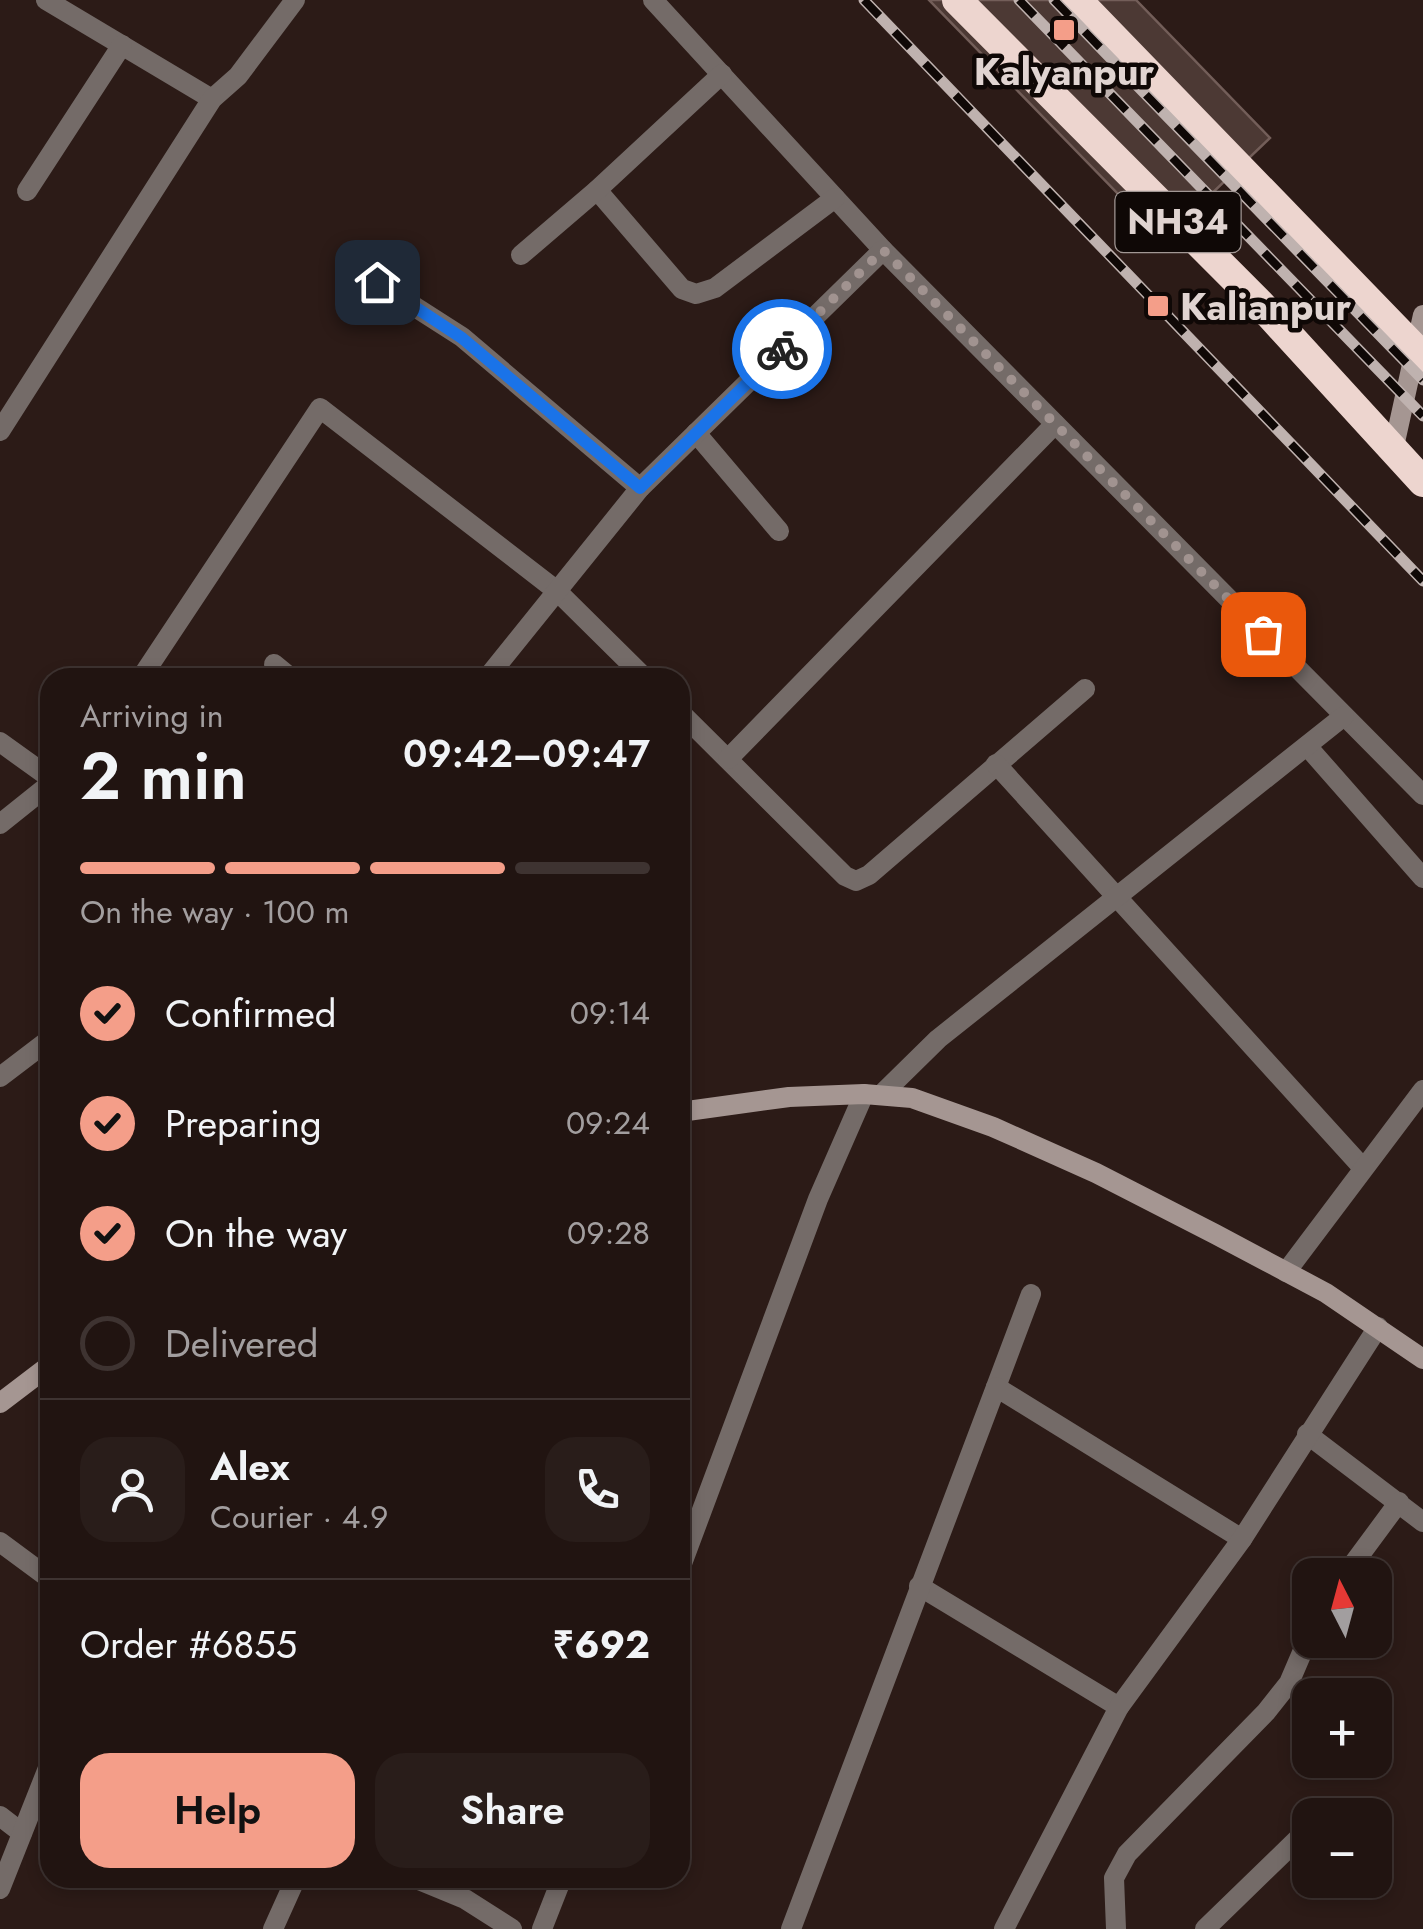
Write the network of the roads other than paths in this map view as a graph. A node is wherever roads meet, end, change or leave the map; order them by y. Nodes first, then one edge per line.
1 (46, 0) edge
2 (295, 0) edge
3 (653, 0) edge
4 (957, 0) edge
5 (1077, 0) edge
6 (122, 45) junction
7 (722, 74) junction
8 (212, 99) junction
9 (597, 190) junction
10 (26, 192) dead end
11 (836, 198) junction
12 (883, 250) junction
13 (521, 255) dead end
14 (348, 264) dead end
15 (1423, 315) edge
16 (1419, 353) edge
17 (1055, 424) junction
18 (0, 431) edge
19 (696, 433) junction
20 (1393, 451) junction
21 (1423, 482) edge
22 (640, 488) junction
23 (780, 531) dead end
24 (556, 592) junction
25 (148, 668) edge
26 (496, 668) edge
27 (635, 668) edge
28 (1085, 689) dead end
29 (1344, 716) junction
30 (690, 722) edge
31 (0, 742) edge
32 (1307, 746) junction
33 (728, 758) junction
34 (996, 764) junction
35 (40, 773) edge
36 (40, 790) edge
37 (1423, 795) edge
38 (0, 824) edge
39 (1423, 878) edge
40 (1118, 896) junction
41 (40, 1046) edge
42 (0, 1077) edge
43 (1423, 1090) edge
44 (873, 1094) junction
45 (690, 1111) edge
46 (1363, 1168) junction
47 (1286, 1272) junction
48 (1031, 1294) dead end
49 (1378, 1327) junction
50 (1423, 1359) edge
51 (40, 1373) edge
52 (996, 1386) junction
53 (0, 1403) edge
54 (1307, 1434) junction
55 (1400, 1502) junction
56 (1423, 1522) edge
57 (1242, 1539) junction
58 (0, 1542) edge
59 (690, 1542) edge
60 (1358, 1558) edge
61 (40, 1572) edge
62 (919, 1586) junction
63 (1300, 1658) edge
64 (1119, 1707) junction
65 (40, 1789) edge
66 (0, 1816) edge
67 (22, 1833) junction
68 (1292, 1845) edge
69 (0, 1888) edge
70 (291, 1888) edge
71 (438, 1888) edge
72 (558, 1888) edge
73 (273, 1929) edge
74 (512, 1929) edge
75 (542, 1929) edge
76 (791, 1929) edge
77 (1004, 1929) edge
78 (1116, 1929) edge
79 (1206, 1929) edge

1 - 6 street
2 - 8 street
3 - 7 street
4 - 20 highway, NH34
5 - 16 highway, NH34
6 - 8 street
6 - 10 street
7 - 9 street
7 - 11 street
8 - 18 street
9 - 11 street
9 - 13 street
11 - 12 street
12 - 17 street
12 - 19 street
14 - 22 street
15 - 16 street
16 - 20 street
17 - 29 street
17 - 33 street
19 - 22 street
19 - 23 street
20 - 21 highway, NH34
22 - 24 street
24 - 25 street
24 - 26 street
24 - 27 street
28 - 34 street
29 - 32 street
29 - 37 street
30 - 33 street
31 - 35 street
32 - 39 street
32 - 40 street
33 - 34 street
34 - 40 street
36 - 38 street
40 - 44 street
40 - 46 street
41 - 42 street
43 - 46 street
44 - 45 street
44 - 47 street
44 - 59 street
46 - 47 street
47 - 49 street
48 - 52 street
49 - 50 street
49 - 54 street
51 - 53 street
52 - 57 street
52 - 62 street
54 - 55 street
54 - 57 street
55 - 56 street
55 - 60 street
57 - 64 street
58 - 61 street
62 - 64 street
62 - 76 street
63 - 78 street
64 - 77 street
65 - 67 street
66 - 67 street
67 - 69 street
68 - 79 street
70 - 73 street
71 - 74 street
72 - 75 street

